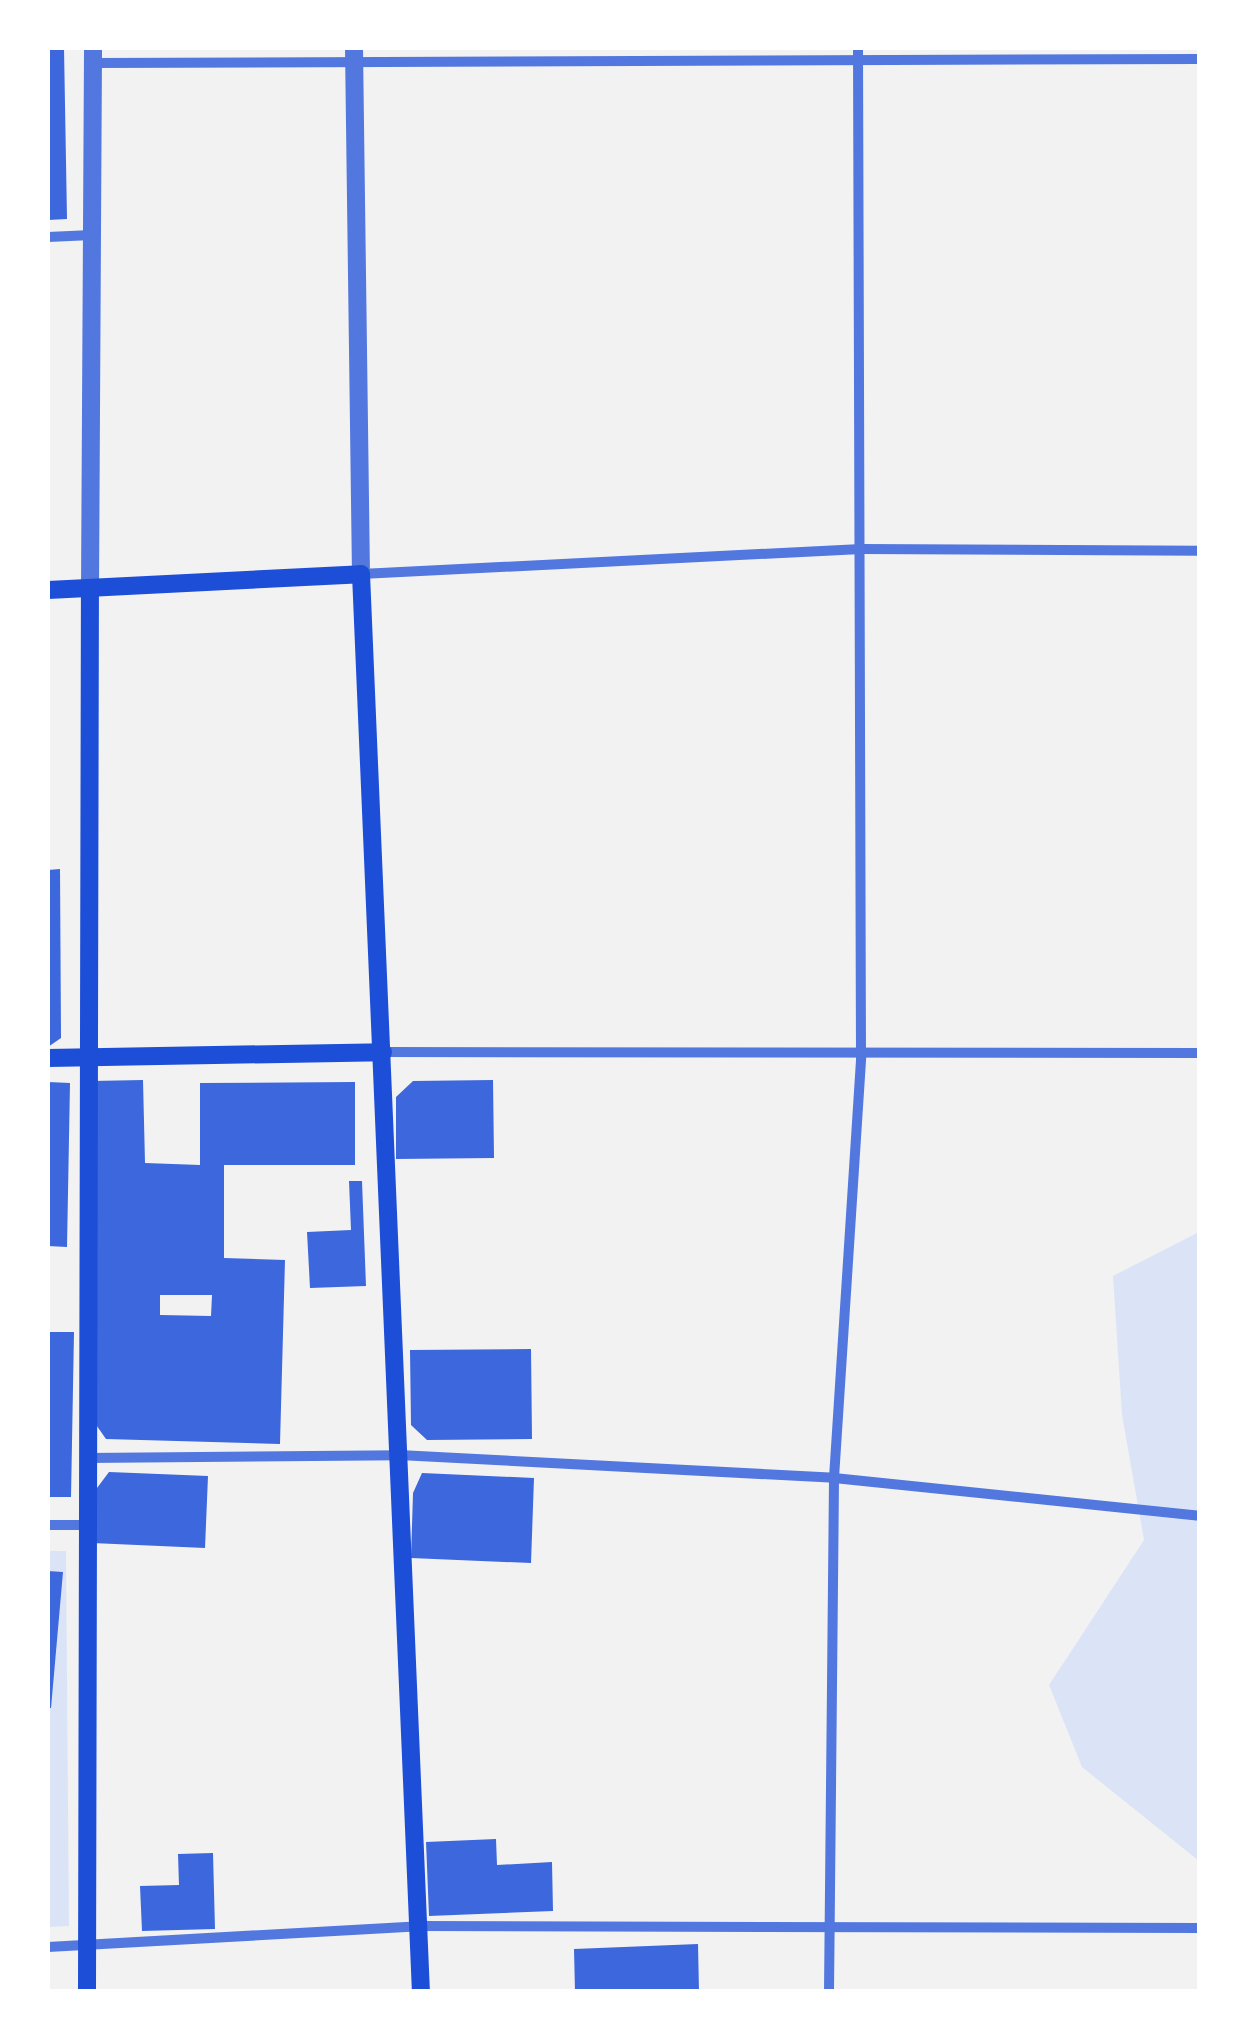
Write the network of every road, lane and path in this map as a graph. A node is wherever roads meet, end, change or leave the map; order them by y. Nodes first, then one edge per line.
1 (858, 48) edge
2 (355, 54) edge
3 (93, 55) edge
4 (1200, 59) edge
5 (858, 64) junction
6 (92, 235) junction
7 (48, 237) edge
8 (861, 548) junction
9 (1200, 551) edge
10 (361, 574) junction
11 (48, 590) edge
12 (90, 590) junction
13 (383, 1052) junction
14 (1200, 1052) edge
15 (861, 1057) junction
16 (48, 1058) edge
17 (85, 1059) junction
18 (400, 1454) junction
19 (86, 1458) junction
20 (834, 1478) junction
21 (1199, 1516) edge
22 (48, 1525) edge
23 (86, 1525) junction
24 (419, 1926) junction
25 (1200, 1928) edge
26 (828, 1931) junction
27 (87, 1945) junction
28 (48, 1947) edge
29 (87, 1992) edge
30 (422, 1992) edge
31 (830, 1992) edge

1 - 5 street
2 - 3 street
2 - 5 street
2 - 10 street
3 - 6 street
4 - 5 street
5 - 8 street
6 - 7 street
6 - 12 street
8 - 9 street
8 - 10 street
8 - 15 street
10 - 12 main road
10 - 13 main road
11 - 12 main road
12 - 17 main road
13 - 15 street
13 - 17 main road
13 - 18 main road
14 - 15 street
15 - 20 street
16 - 17 main road
17 - 19 main road
18 - 19 street
18 - 20 street
18 - 24 main road
19 - 23 main road
20 - 21 street
20 - 26 street
22 - 23 street
23 - 27 main road
24 - 26 street
24 - 27 street
24 - 30 main road
25 - 26 street
26 - 31 street
27 - 28 street
27 - 29 main road

